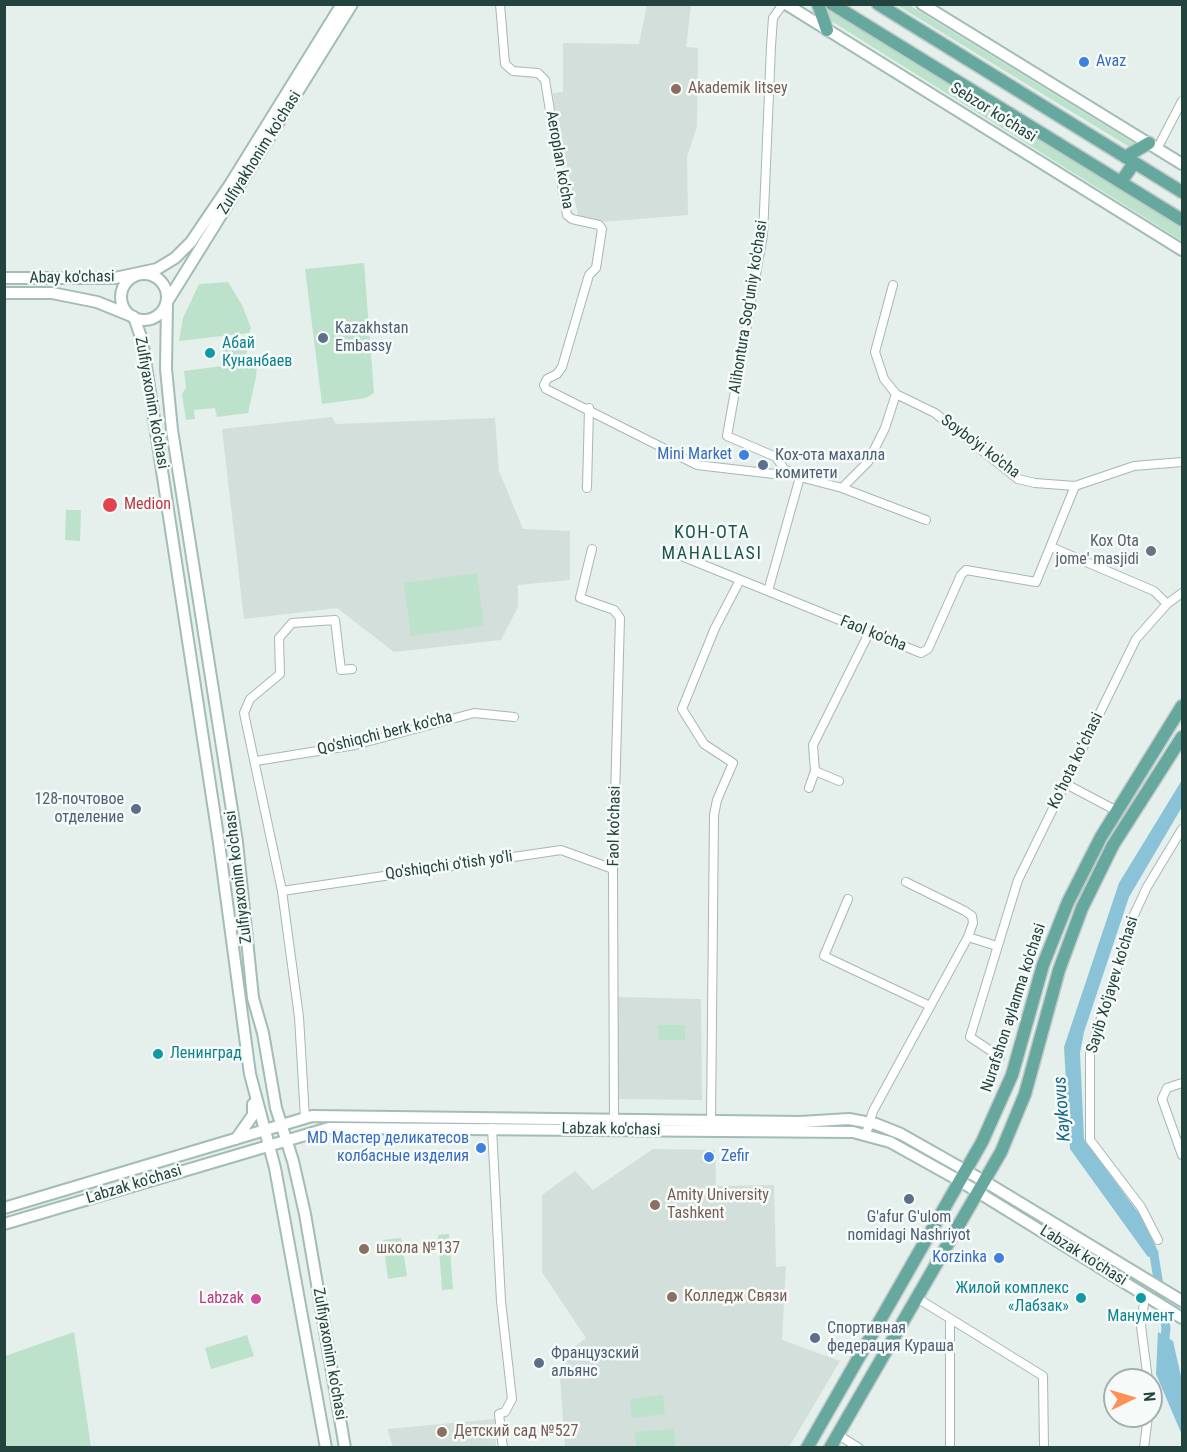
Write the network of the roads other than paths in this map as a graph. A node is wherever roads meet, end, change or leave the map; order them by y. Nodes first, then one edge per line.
1 (342, 4) edge
2 (352, 4) edge
3 (500, 4) edge
4 (784, 4) edge
5 (818, 4) edge
6 (832, 4) edge
7 (878, 4) edge
8 (922, 4) edge
9 (827, 30) junction
10 (1182, 101) edge
11 (1153, 146) junction
12 (1130, 160) junction
13 (1182, 164) edge
14 (1120, 182) junction
15 (1182, 192) edge
16 (1182, 220) edge
17 (1182, 250) edge
18 (138, 274) junction
19 (4, 278) edge
20 (893, 285) dead end
21 (4, 293) edge
22 (166, 302) junction
23 (134, 317) junction
24 (896, 394) junction
25 (589, 408) junction
26 (1182, 462) edge
27 (784, 469) junction
28 (800, 477) junction
29 (1075, 486) junction
30 (587, 488) dead end
31 (842, 488) junction
32 (926, 520) dead end
33 (1051, 547) junction
34 (592, 549) dead end
35 (674, 554) dead end
36 (740, 580) junction
37 (768, 591) junction
38 (1182, 593) edge
39 (1167, 604) junction
40 (869, 633) junction
41 (352, 669) dead end
42 (1182, 706) edge
43 (514, 717) dead end
44 (1182, 736) edge
45 (256, 761) junction
46 (815, 771) junction
47 (839, 781) dead end
48 (1066, 784) junction
49 (809, 788) dead end
50 (1117, 811) junction
51 (1182, 829) edge
52 (613, 869) junction
53 (906, 882) dead end
54 (282, 891) junction
55 (848, 899) dead end
56 (968, 937) junction
57 (997, 946) junction
58 (930, 1006) junction
59 (1025, 1030) junction
60 (1041, 1034) junction
61 (1000, 1057) dead end
62 (1182, 1083) edge
63 (252, 1088) junction
64 (305, 1118) junction
65 (614, 1118) junction
66 (711, 1120) junction
67 (869, 1122) junction
68 (282, 1125) junction
69 (492, 1128) junction
70 (263, 1130) junction
71 (614, 1130) junction
72 (866, 1134) junction
73 (236, 1138) junction
74 (286, 1139) junction
75 (267, 1145) junction
76 (1182, 1155) edge
77 (963, 1176) junction
78 (984, 1180) junction
79 (978, 1192) junction
80 (4, 1208) edge
81 (4, 1224) edge
82 (1158, 1240) dead end
83 (1149, 1297) junction
84 (917, 1298) junction
85 (1182, 1300) edge
86 (1182, 1318) edge
87 (950, 1320) junction
88 (1146, 1368) edge
89 (832, 1404) junction
90 (849, 1414) junction
91 (1146, 1428) edge
92 (837, 1434) junction
93 (345, 1446) edge
94 (327, 1448) edge
95 (503, 1448) edge
96 (807, 1448) edge
97 (830, 1448) edge
98 (859, 1448) edge
99 (950, 1448) edge
100 (1044, 1448) edge
101 (1144, 1448) edge

1 - 18 main road, Zulfiyakhonim ko'chasi
2 - 22 main road, Zulfiyakhonim ko'chasi
3 - 25 street, Aeroplan ko'cha
4 - 9 main road, Sebzor ko‘chasi
4 - 27 street, Alihontura Sog'uniy ko'chasi
5 - 9 main road
6 - 14 main road, Sebzor ko‘chasi
7 - 12 main road, Sebzor ko‘chasi
8 - 11 main road
9 - 17 main road, Sebzor ko‘chasi
10 - 11 street
11 - 12 main road
11 - 13 main road
12 - 14 main road
12 - 15 main road, Sebzor ko‘chasi
14 - 16 main road, Sebzor ko‘chasi
18 - 19 main road, Abay ko'chasi
18 - 22 main road
18 - 23 main road
20 - 24 street
21 - 23 main road, Abay ko'chasi
22 - 23 main road
22 - 68 main road, Zulfiyaxonim ko'chasi
23 - 63 main road, Zulfiyaxonim ko'chasi
24 - 29 street, Soybo'yi ko'cha
24 - 31 street
25 - 27 street
25 - 30 street
26 - 29 street, Soybo'yi ko'cha
27 - 28 street
28 - 31 street
28 - 37 street
29 - 33 street, Faol ko'cha
31 - 32 street
33 - 39 street
33 - 40 street, Faol ko'cha
34 - 52 street, Faol ko'chasi
35 - 36 street, Faol ko'cha
36 - 37 street, Faol ko'cha
36 - 66 street
37 - 40 street, Faol ko'cha
38 - 39 street, Koʻhota koʻchasi
39 - 48 street, Koʻhota koʻchasi
40 - 46 street
41 - 45 street
42 - 50 main road, Nurafshon aylanma ko'chasi
43 - 45 street, Qo'shiqchi berk ko'cha
44 - 60 main road, Nurafshon aylanma ko'chasi
45 - 54 street
46 - 47 street
46 - 49 street
48 - 50 street
48 - 57 street, Koʻhota koʻchasi
50 - 59 main road, Nurafshon aylanma ko'chasi
51 - 82 street, Sayib Xo'jayev ko'chasi
52 - 54 street, Qo'shiqchi o'tish yo'li
52 - 65 street, Faol ko'chasi
53 - 56 street
54 - 64 street
55 - 58 street
56 - 57 street
56 - 58 street
57 - 61 street, Koʻhota koʻchasi
58 - 67 street
59 - 60 main road
59 - 77 main road, Nurafshon aylanma ko'chasi
60 - 78 main road, Nurafshon aylanma ko'chasi
62 - 76 street
63 - 70 main road, Zulfiyaxonim ko'chasi
63 - 73 main road
64 - 65 main road, Labzak ko'chasi
64 - 68 main road, Labzak ko'chasi
65 - 66 main road, Labzak ko'chasi
65 - 71 street, Faol ko'chasi
66 - 67 main road, Labzak ko'chasi
67 - 72 street
67 - 77 main road, Labzak ko'chasi
68 - 70 main road, Labzak ko'chasi
68 - 74 main road, Zulfiyaxonim ko'chasi
69 - 71 main road, Labzak ko'chasi
69 - 74 main road, Labzak ko'chasi
69 - 95 street
70 - 73 main road, Labzak ko'chasi
70 - 75 main road, Zulfiyaxonim ko'chasi
71 - 72 main road, Labzak ko'chasi
72 - 77 main road, Labzak ko'chasi
73 - 80 main road, Labzak ko'chasi
74 - 75 main road, Labzak ko'chasi
74 - 93 main road, Zulfiyaxonim ko'chasi
75 - 81 main road, Labzak ko'chasi
75 - 94 main road, Zulfiyaxonim ko'chasi
77 - 78 main road, Labzak ko'chasi
77 - 79 main road, Labzak ko'chasi
77 - 89 main road, Nurafshon aylanma ko'chasi
78 - 79 main road, Nurafshon aylanma ko'chasi
78 - 85 main road, Labzak ko'chasi
79 - 83 main road, Labzak ko'chasi
79 - 84 main road, Nurafshon aylanma ko'chasi
83 - 86 main road, Labzak ko'chasi
83 - 88 street
84 - 87 street
84 - 90 main road, Nurafshon aylanma ko'chasi
87 - 99 street
87 - 100 street
89 - 90 main road
89 - 96 main road, Nurafshon aylanma ko'chasi
90 - 92 main road, Nurafshon aylanma ko'chasi
91 - 101 street
92 - 97 main road, Nurafshon aylanma ko'chasi
92 - 98 street
93 - 94 main road

